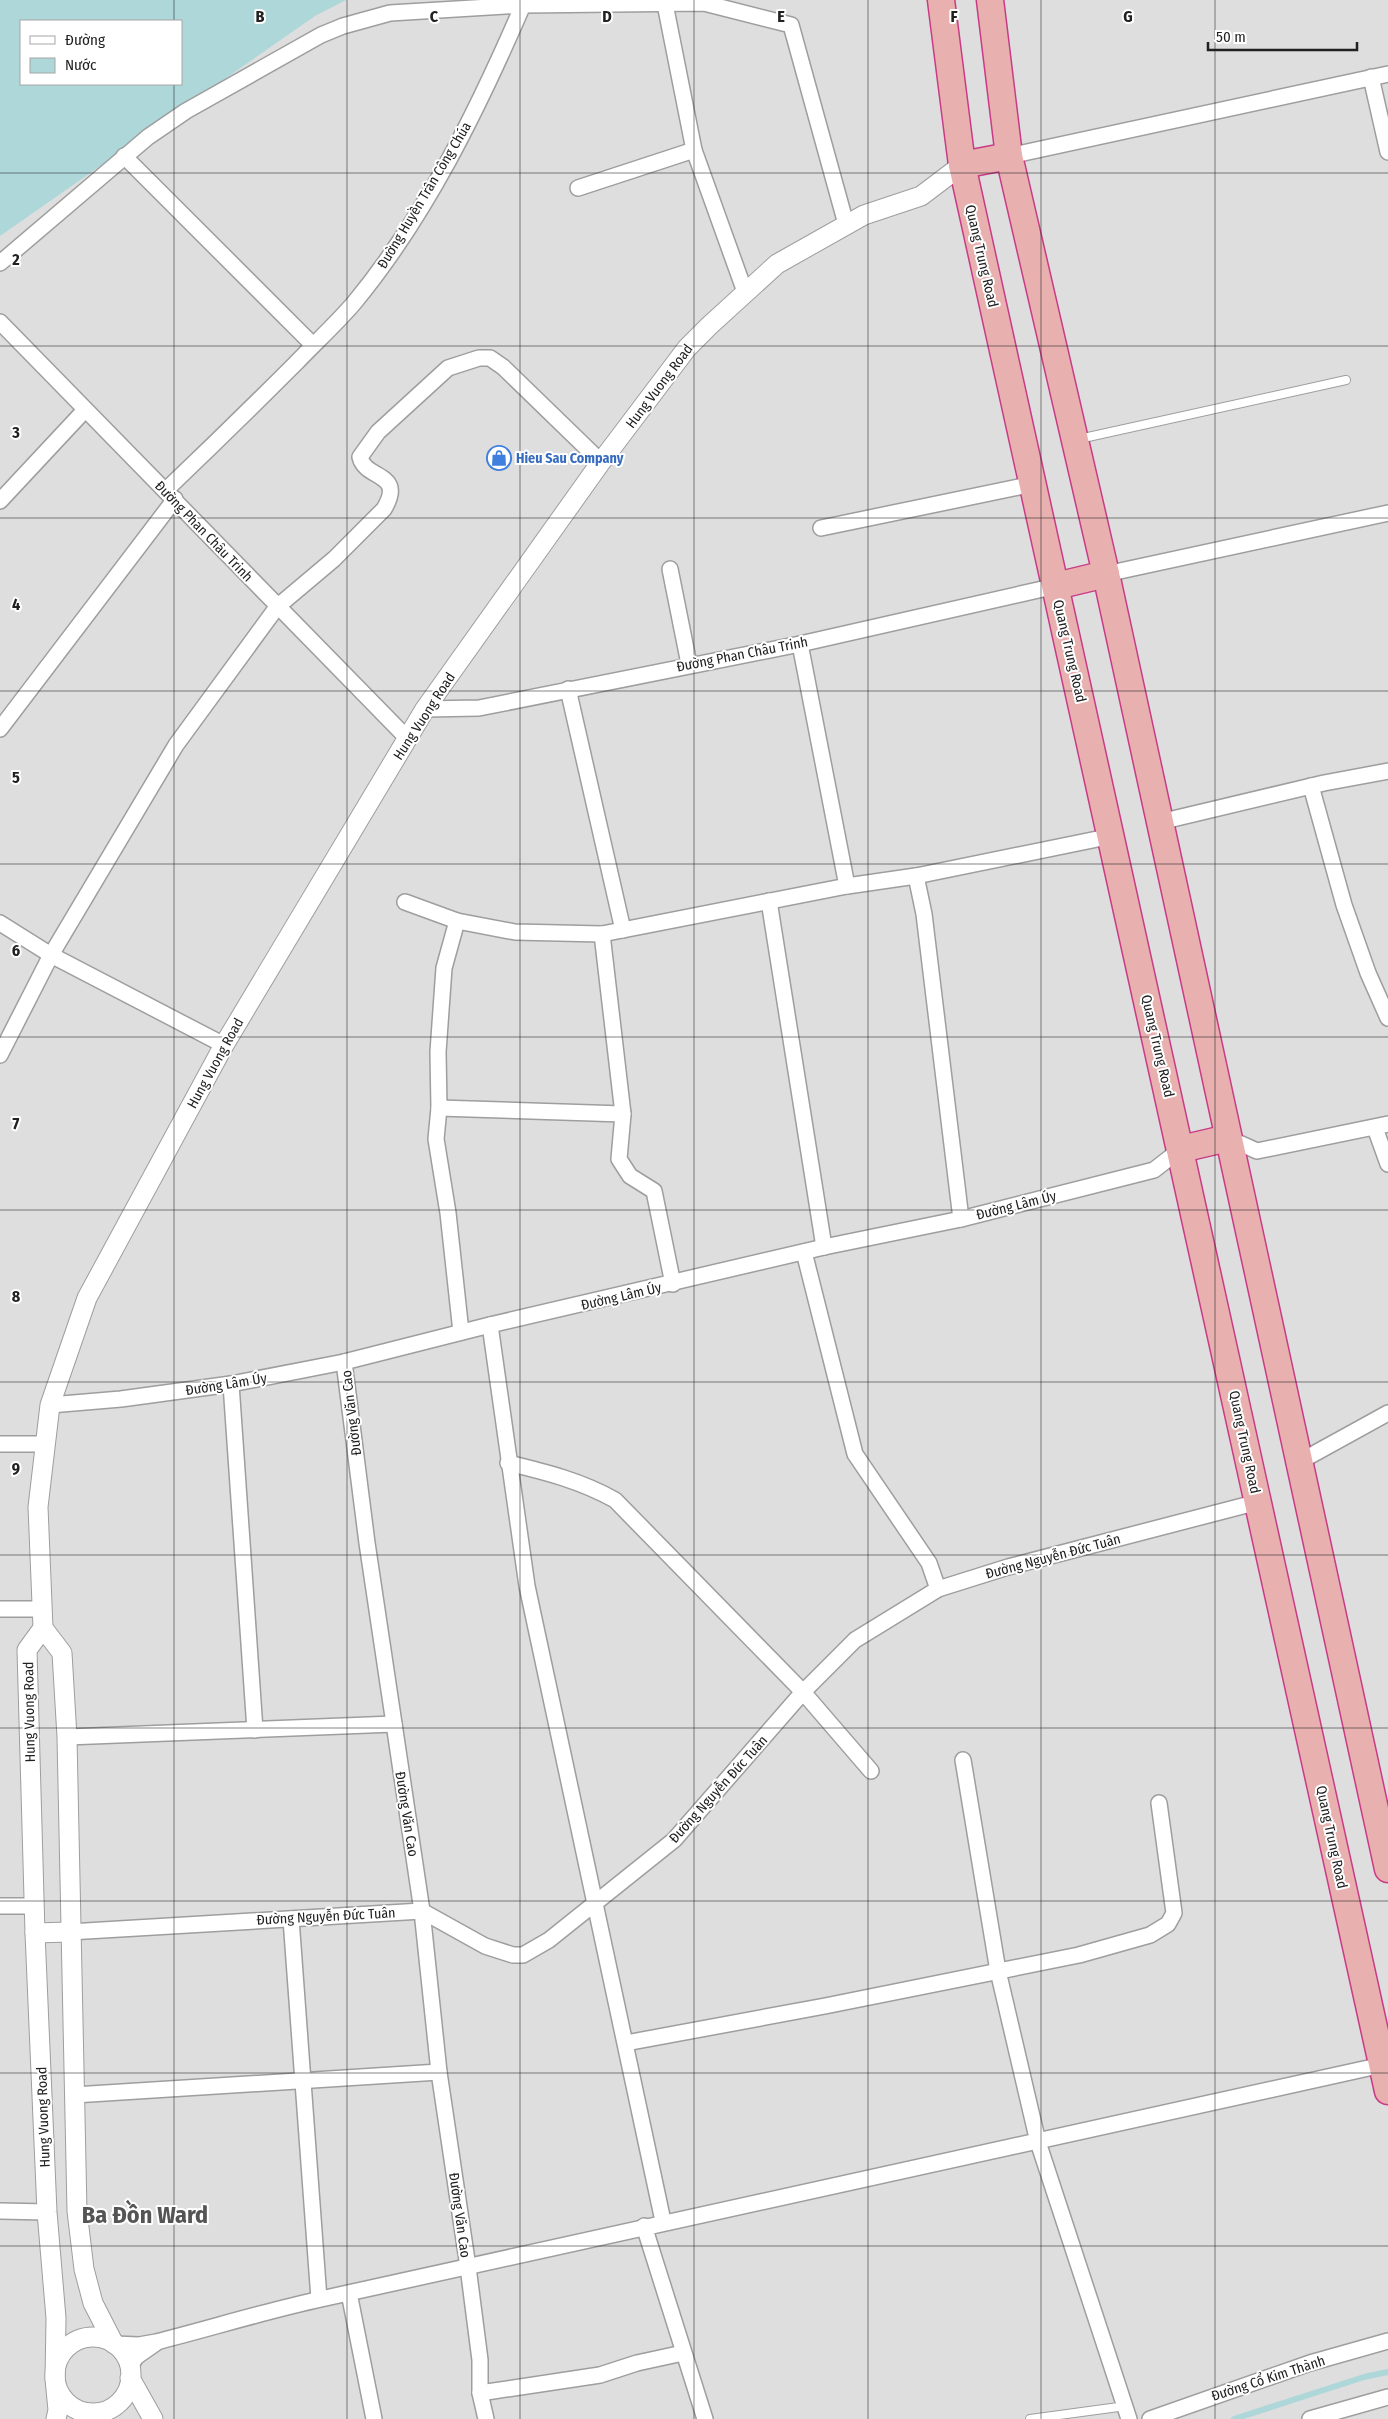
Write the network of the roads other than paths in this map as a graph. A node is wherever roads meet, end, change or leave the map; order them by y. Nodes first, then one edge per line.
1 (942, 0) edge
2 (990, 0) edge
3 (665, 4) junction
4 (524, 5) junction
5 (1388, 74) edge
6 (1371, 78) junction
7 (694, 150) junction
8 (1388, 152) edge
9 (124, 156) junction
10 (1009, 156) junction
11 (962, 166) junction
12 (578, 188) dead end
13 (846, 224) junction
14 (0, 263) edge
15 (745, 292) junction
16 (0, 322) edge
17 (313, 345) junction
18 (1346, 380) dead end
19 (84, 411) junction
20 (1075, 440) junction
21 (601, 462) junction
22 (1033, 484) junction
23 (170, 494) junction
24 (0, 502) edge
25 (1388, 513) edge
26 (821, 528) dead end
27 (670, 569) dead end
28 (1106, 574) junction
29 (1056, 586) junction
30 (277, 606) junction
31 (800, 644) junction
32 (689, 664) junction
33 (568, 689) junction
34 (425, 709) junction
35 (0, 729) edge
36 (408, 739) junction
37 (1388, 771) edge
38 (1311, 786) junction
39 (1160, 822) junction
40 (1112, 836) junction
41 (916, 876) junction
42 (847, 886) junction
43 (404, 902) dead end
44 (769, 902) junction
45 (457, 921) junction
46 (0, 923) edge
47 (623, 930) junction
48 (602, 934) junction
49 (51, 955) junction
50 (1388, 1018) edge
51 (224, 1045) junction
52 (0, 1055) edge
53 (439, 1108) junction
54 (623, 1114) junction
55 (1381, 1126) edge
56 (1228, 1138) junction
57 (1181, 1149) junction
58 (1388, 1164) edge
59 (961, 1219) junction
60 (824, 1247) junction
61 (804, 1252) junction
62 (673, 1284) junction
63 (490, 1325) junction
64 (461, 1332) junction
65 (344, 1362) junction
66 (231, 1384) junction
67 (50, 1405) junction
68 (1388, 1413) edge
69 (0, 1444) edge
70 (46, 1444) junction
71 (1299, 1462) junction
72 (508, 1463) junction
73 (1258, 1502) junction
74 (938, 1590) junction
75 (0, 1609) edge
76 (42, 1609) junction
77 (43, 1628) junction
78 (803, 1692) junction
79 (394, 1724) junction
80 (255, 1730) junction
81 (66, 1737) junction
82 (963, 1760) dead end
83 (871, 1771) dead end
84 (1159, 1803) dead end
85 (1388, 1869) edge
86 (596, 1903) junction
87 (0, 1906) edge
88 (34, 1906) junction
89 (422, 1911) junction
90 (291, 1918) junction
91 (69, 1932) junction
92 (35, 1933) junction
93 (998, 1971) junction
94 (626, 2043) junction
95 (1385, 2065) edge
96 (439, 2072) junction
97 (303, 2081) junction
98 (1388, 2090) edge
99 (74, 2095) junction
100 (1038, 2142) junction
101 (0, 2211) edge
102 (47, 2212) junction
103 (663, 2222) junction
104 (644, 2226) junction
105 (468, 2267) junction
106 (349, 2293) junction
107 (319, 2299) junction
108 (1388, 2341) edge
109 (156, 2342) junction
110 (114, 2344) junction
111 (683, 2353) junction
112 (130, 2373) junction
113 (55, 2379) junction
114 (480, 2393) junction
115 (1388, 2397) edge
116 (1127, 2413) edge
117 (103, 2416) edge
118 (56, 2419) edge
119 (153, 2419) edge
120 (374, 2419) edge
121 (486, 2419) edge
122 (705, 2419) edge
123 (1030, 2419) edge
124 (1150, 2419) edge
125 (1310, 2419) edge

1 - 11 highway, Quang Trung Road
2 - 10 highway
3 - 4 street
3 - 7 street
3 - 13 street
4 - 9 street
4 - 17 street, Đường Huyền Trân Công Chúa
5 - 6 street
6 - 8 street
6 - 10 street
7 - 12 street
7 - 15 street
9 - 14 street
9 - 17 street
10 - 11 highway
10 - 20 highway
11 - 13 street, Hung Vuong Road
11 - 22 highway, Quang Trung Road
13 - 15 street, Hung Vuong Road
15 - 21 street, Hung Vuong Road
16 - 19 street, Đường Phan Châu Trinh
17 - 23 street, Đường Huyền Trân Công Chúa
18 - 20 lane
19 - 23 street, Đường Phan Châu Trinh
19 - 24 street
20 - 28 highway
21 - 30 street
21 - 34 street, Hung Vuong Road
22 - 26 street
22 - 29 highway, Quang Trung Road
23 - 30 street, Đường Phan Châu Trinh
23 - 35 street, Đường Huyền Trân Công Chúa
25 - 28 street
27 - 32 street
28 - 29 highway
28 - 39 highway
29 - 31 street, Đường Phan Châu Trinh
29 - 40 highway, Quang Trung Road
30 - 36 street, Đường Phan Châu Trinh
30 - 49 street
31 - 32 street, Đường Phan Châu Trinh
31 - 42 street
32 - 33 street, Đường Phan Châu Trinh
33 - 34 street, Đường Phan Châu Trinh
33 - 47 street
34 - 36 street, Hung Vuong Road
36 - 51 street, Hung Vuong Road
37 - 38 street
38 - 39 street
38 - 50 street
39 - 56 highway
40 - 41 street
40 - 57 highway, Quang Trung Road
41 - 42 street
41 - 59 street
42 - 44 street
43 - 45 street
44 - 47 street
44 - 60 street
45 - 48 street
45 - 53 street
46 - 49 street
47 - 48 street
48 - 54 street
49 - 51 street
49 - 52 street
51 - 67 street, Hung Vuong Road
53 - 54 street
53 - 64 street
54 - 62 street
55 - 56 street
55 - 58 street
56 - 57 highway
56 - 71 highway
57 - 59 street, Đường Lâm Úy
57 - 73 highway, Quang Trung Road
59 - 60 street, Đường Lâm Úy
60 - 61 street, Đường Lâm Úy
61 - 62 street, Đường Lâm Úy
61 - 74 street
62 - 63 street, Đường Lâm Úy
63 - 64 street, Đường Lâm Úy
63 - 72 street
64 - 65 street, Đường Lâm Úy
65 - 66 street, Đường Lâm Úy
65 - 79 street, Đường Văn Cao
66 - 67 street, Đường Lâm Úy
66 - 80 street
67 - 70 street, Hung Vuong Road
68 - 71 street
69 - 70 street
70 - 76 street, Hung Vuong Road
71 - 85 highway
72 - 78 street
72 - 86 street
73 - 74 street, Đường Nguyễn Đức Tuân
73 - 95 highway, Quang Trung Road
74 - 78 street, Đường Nguyễn Đức Tuân
75 - 76 street
76 - 77 street, Hung Vuong Road
77 - 81 street
77 - 88 street, Hung Vuong Road
78 - 83 street
78 - 86 street, Đường Nguyễn Đức Tuân
79 - 80 street
79 - 89 street, Đường Văn Cao
80 - 81 street
81 - 91 street
82 - 93 street
84 - 93 street
86 - 89 street, Đường Nguyễn Đức Tuân
86 - 94 street
87 - 88 street
88 - 92 street, Hung Vuong Road
89 - 90 street, Đường Nguyễn Đức Tuân
89 - 96 street, Đường Văn Cao
90 - 91 street, Đường Nguyễn Đức Tuân
90 - 97 street
91 - 92 street
91 - 99 street
92 - 102 street, Hung Vuong Road
93 - 94 street
93 - 100 street
94 - 103 street
95 - 98 highway, Quang Trung Road
95 - 100 street
96 - 97 street
96 - 105 street, Đường Văn Cao
97 - 99 street
97 - 107 street
99 - 110 street
100 - 103 street
100 - 116 street
101 - 102 street
102 - 113 street, Hung Vuong Road
103 - 104 street
104 - 105 street
104 - 111 street
105 - 106 street
105 - 114 street, Đường Văn Cao
106 - 107 street
106 - 120 street
107 - 109 street
108 - 124 street, Đường Cổ Kim Thành
109 - 110 street
109 - 112 street
110 - 112 street
110 - 113 street
111 - 114 street
111 - 122 street
112 - 117 street
112 - 119 street
113 - 117 street
113 - 118 street
114 - 121 street, Đường Văn Cao
115 - 125 street
116 - 123 lane

